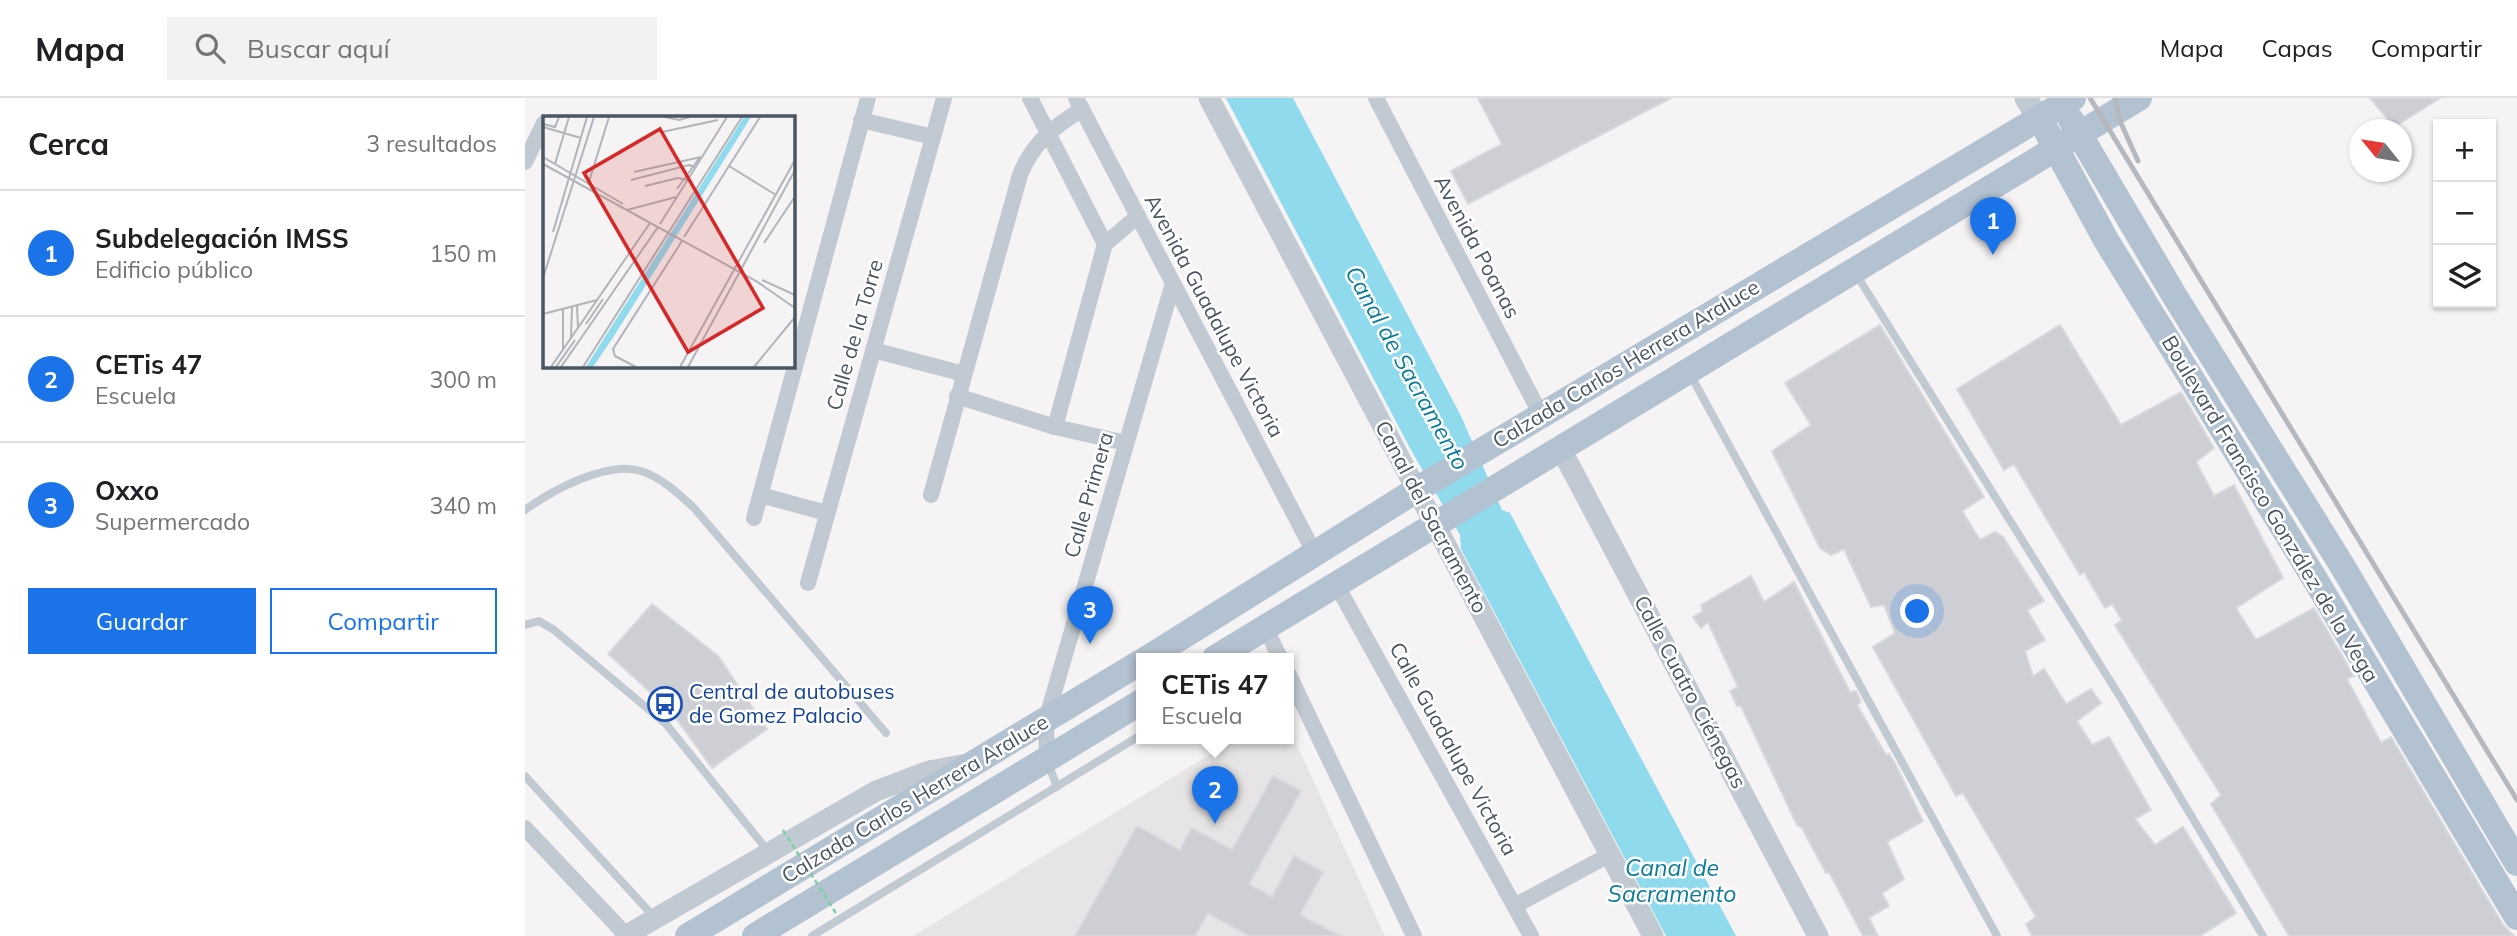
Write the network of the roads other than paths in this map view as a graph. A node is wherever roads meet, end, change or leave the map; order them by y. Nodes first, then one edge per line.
1 (868, 98) edge
2 (944, 98) edge
3 (1030, 98) edge
4 (1209, 98) edge
5 (1375, 98) edge
6 (2139, 98) edge
7 (2064, 100) edge
8 (1079, 104) edge
9 (2032, 108) edge
10 (861, 120) junction
11 (543, 125) edge
12 (1046, 132) junction
13 (2079, 134) junction
14 (933, 137) junction
15 (2056, 147) junction
16 (525, 162) edge
17 (1138, 216) junction
18 (1105, 244) junction
19 (1853, 270) junction
20 (1173, 283) junction
21 (873, 350) junction
22 (795, 365) edge
23 (794, 368) edge
24 (1619, 369) junction
25 (1688, 371) junction
26 (964, 374) junction
27 (2234, 393) junction
28 (957, 397) junction
29 (1639, 401) junction
30 (2209, 407) junction
31 (1541, 415) junction
32 (1055, 427) junction
33 (1126, 443) junction
34 (1561, 449) junction
35 (1418, 489) junction
36 (760, 495) junction
37 (931, 495) dead end
38 (525, 510) edge
39 (827, 513) junction
40 (754, 518) dead end
41 (1436, 522) junction
42 (1315, 554) junction
43 (2343, 566) junction
44 (2316, 581) junction
45 (807, 583) dead end
46 (1336, 584) junction
47 (525, 625) edge
48 (1265, 627) junction
49 (1156, 653) edge
50 (1223, 653) edge
51 (1275, 653) edge
52 (1136, 666) edge
53 (1294, 685) edge
54 (1136, 706) edge
55 (1046, 720) junction
56 (887, 733) dead end
57 (1136, 739) edge
58 (1047, 760) junction
59 (976, 763) junction
60 (525, 776) edge
61 (1057, 787) junction
62 (525, 828) edge
63 (768, 851) junction
64 (1611, 854) junction
65 (2517, 863) edge
66 (1516, 905) junction
67 (655, 918) junction
68 (2517, 918) edge
69 (626, 936) edge
70 (688, 936) edge
71 (755, 936) edge
72 (812, 936) edge
73 (1414, 936) edge
74 (1531, 936) edge
75 (1653, 936) edge
76 (1818, 936) edge
77 (1997, 936) edge
78 (2263, 936) edge

1 - 10 street
2 - 14 street, Calle de la Torre
3 - 12 street
4 - 35 street, Canal del Sacramento
5 - 31 street, Avenida Poanas
6 - 13 main road, Calzada Carlos Herrera Araluce
7 - 9 main road, Calzada Carlos Herrera Araluce
7 - 13 main road, Boulevard Francisco González de la Vega
8 - 12 street
8 - 17 street, Avenida Guadalupe Victoria
9 - 15 main road, Boulevard Francisco González de la Vega
9 - 24 main road, Calzada Carlos Herrera Araluce
10 - 14 street
10 - 22 street
11 - 16 street
12 - 18 street
12 - 26 street
13 - 15 main road, Calzada Carlos Herrera Araluce
13 - 27 main road, Boulevard Francisco González de la Vega
14 - 21 street, Calle de la Torre
15 - 19 main road, Calzada Carlos Herrera Araluce
15 - 30 main road, Boulevard Francisco González de la Vega
17 - 18 street
17 - 20 street, Avenida Guadalupe Victoria
18 - 32 street
19 - 25 main road, Calzada Carlos Herrera Araluce
19 - 78 lane
20 - 33 street, Calle Primera
20 - 42 street, Avenida Guadalupe Victoria
21 - 26 street
21 - 39 street, Calle de la Torre
23 - 36 street
24 - 29 main road
24 - 31 main road, Calzada Carlos Herrera Araluce
25 - 29 main road, Calzada Carlos Herrera Araluce
25 - 77 lane
26 - 28 street
27 - 30 main road
27 - 43 main road, Boulevard Francisco González de la Vega
28 - 32 street
28 - 37 street
29 - 34 main road, Calzada Carlos Herrera Araluce
30 - 44 main road, Boulevard Francisco González de la Vega
31 - 35 main road, Calzada Carlos Herrera Araluce
32 - 33 street
33 - 55 street, Calle Primera
34 - 41 main road, Calzada Carlos Herrera Araluce
34 - 76 street, Calle Cuatro Ciénegas
35 - 41 street, Canal del Sacramento
35 - 42 main road, Calzada Carlos Herrera Araluce
36 - 39 street
36 - 40 street
38 - 56 lane
39 - 45 street, Calle de la Torre
41 - 46 main road, Calzada Carlos Herrera Araluce
41 - 64 street, Canal del Sacramento
42 - 49 main road, Calzada Carlos Herrera Araluce
43 - 44 main road
43 - 65 main road, Boulevard Francisco González de la Vega
44 - 68 main road, Boulevard Francisco González de la Vega
46 - 48 main road, Calzada Carlos Herrera Araluce
46 - 66 street, Calle Guadalupe Victoria
47 - 63 lane
48 - 50 main road, Calzada Carlos Herrera Araluce
48 - 51 street
52 - 55 main road, Calzada Carlos Herrera Araluce
53 - 73 street
54 - 58 main road, Calzada Carlos Herrera Araluce
55 - 58 street, Calle Primera
55 - 59 main road, Calzada Carlos Herrera Araluce
57 - 61 lane
58 - 61 lane
58 - 71 main road, Calzada Carlos Herrera Araluce
59 - 63 street
59 - 70 main road, Calzada Carlos Herrera Araluce
60 - 67 lane
61 - 72 lane
62 - 69 street
63 - 67 street
64 - 66 street
64 - 75 street, Canal del Sacramento
66 - 74 street, Calle Guadalupe Victoria
67 - 69 street

